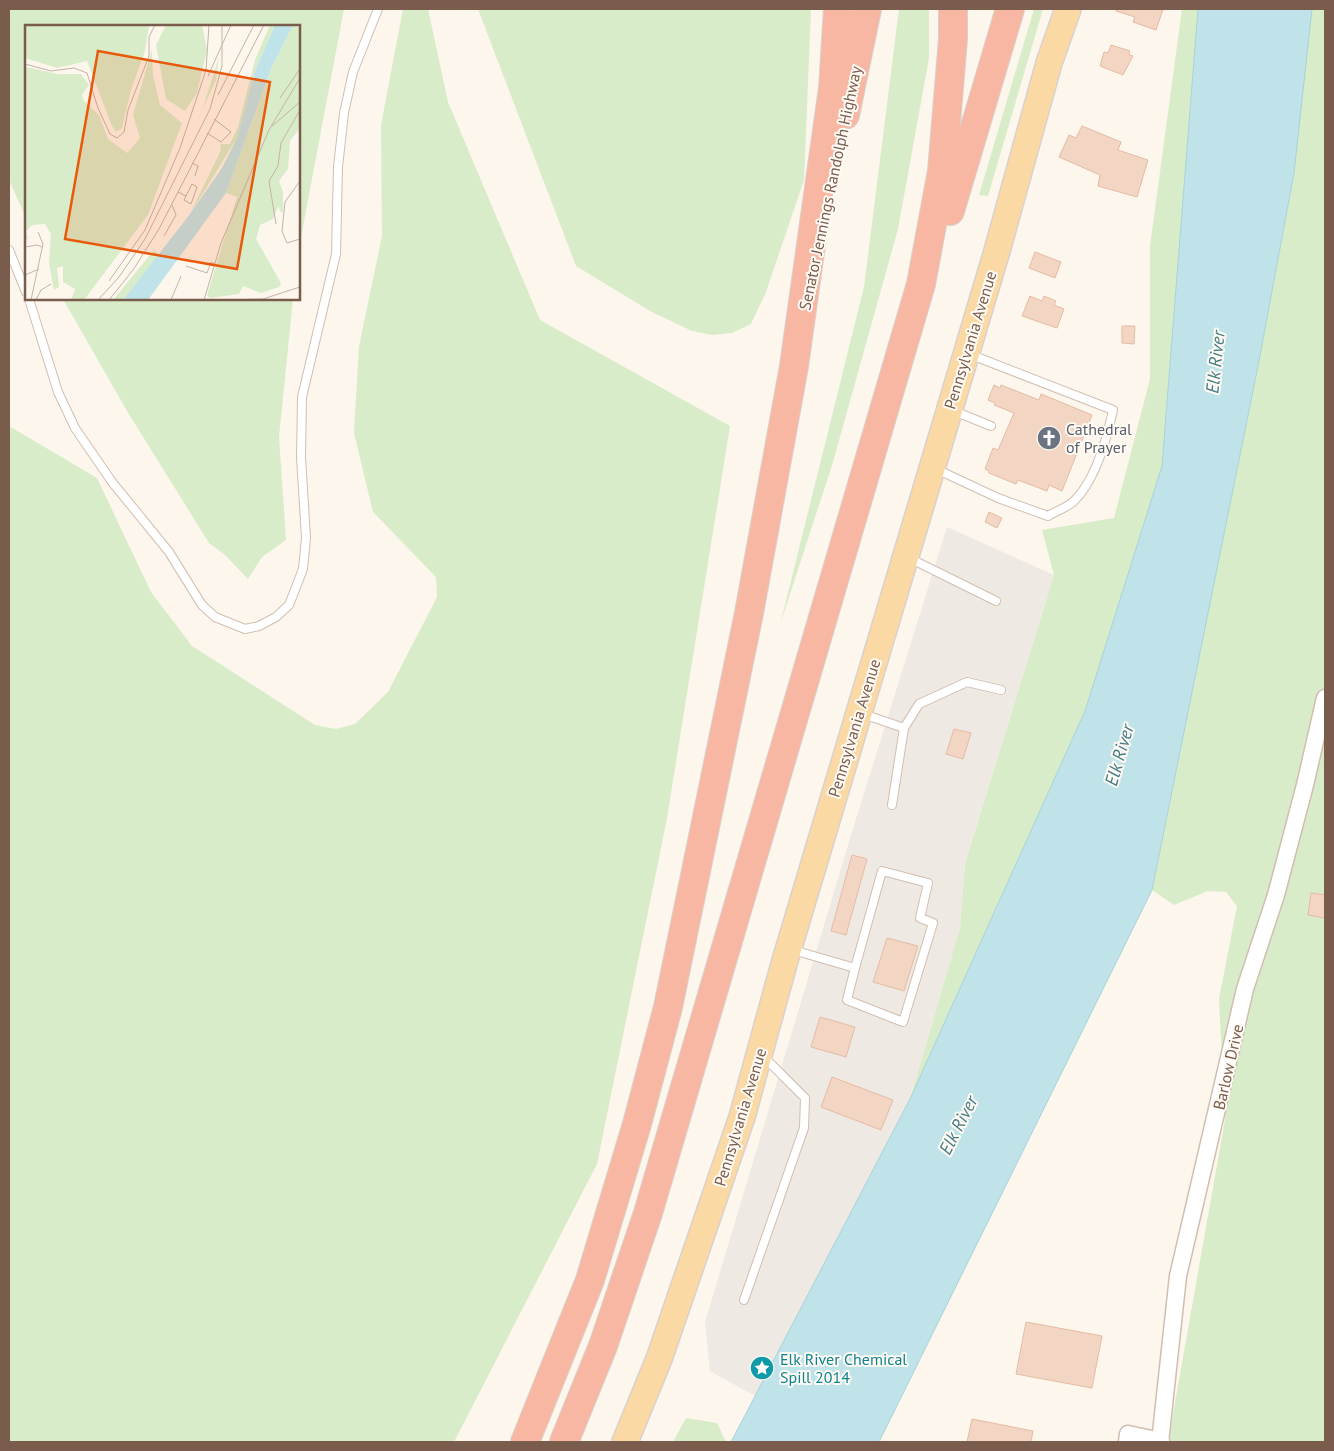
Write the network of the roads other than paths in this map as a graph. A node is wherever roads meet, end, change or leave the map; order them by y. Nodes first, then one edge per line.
1 (378, 9) edge
2 (838, 9) edge
3 (867, 9) edge
4 (952, 9) edge
5 (1010, 9) edge
6 (1068, 9) edge
7 (9, 250) edge
8 (921, 284) junction
9 (25, 290) edge
10 (29, 300) edge
11 (966, 353) junction
12 (794, 366) junction
13 (950, 409) junction
14 (991, 426) dead end
15 (932, 468) junction
16 (905, 556) junction
17 (996, 601) dead end
18 (1001, 690) dead end
19 (1325, 698) edge
20 (859, 713) junction
21 (904, 728) junction
22 (892, 805) dead end
23 (788, 949) junction
24 (855, 968) junction
25 (760, 1053) junction
26 (744, 1300) dead end
27 (525, 1442) edge
28 (564, 1442) edge
29 (625, 1442) edge
30 (1127, 1442) edge
31 (1160, 1442) edge

1 - 10 lane
2 - 12 highway
3 - 12 highway, Senator Jennings Randolph Highway
4 - 8 highway
5 - 8 highway
6 - 11 main road, Pennsylvania Avenue
7 - 9 lane
8 - 28 highway
11 - 13 main road, Pennsylvania Avenue
11 - 15 lane
12 - 27 highway
13 - 14 lane
13 - 15 main road, Pennsylvania Avenue
15 - 16 main road, Pennsylvania Avenue
16 - 17 lane
16 - 20 main road, Pennsylvania Avenue
18 - 21 lane
19 - 31 street, Barlow Drive
20 - 21 lane
20 - 23 main road, Pennsylvania Avenue
21 - 22 lane
23 - 24 lane
23 - 25 main road, Pennsylvania Avenue
24 - 24 lane
25 - 26 lane
25 - 29 main road, Pennsylvania Avenue
30 - 31 street

